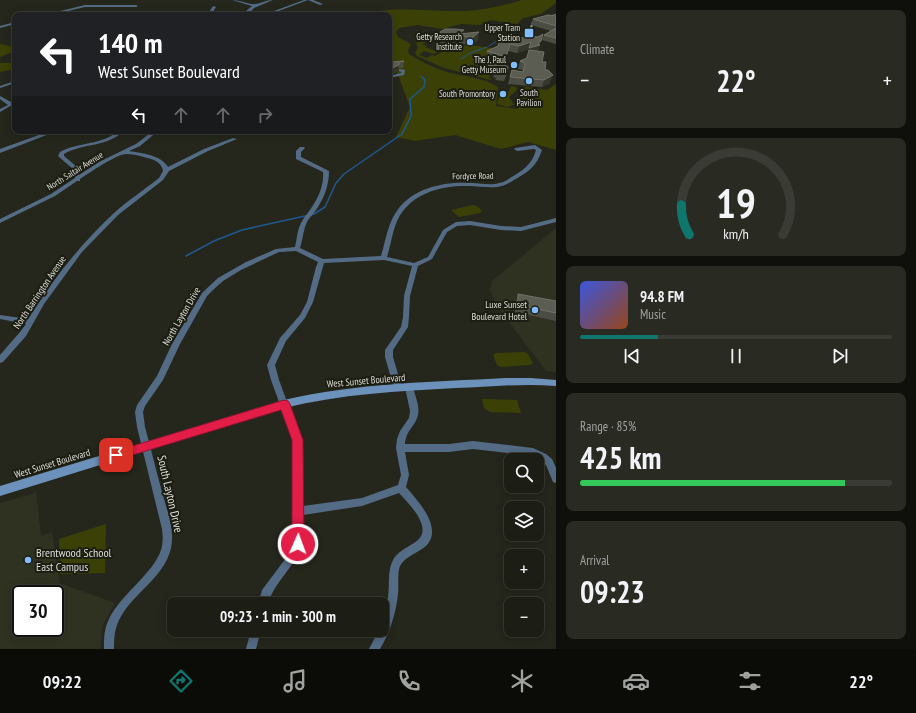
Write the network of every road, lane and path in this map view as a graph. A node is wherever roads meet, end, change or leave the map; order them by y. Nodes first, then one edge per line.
1 (136, 0) edge
2 (234, 0) edge
3 (271, 0) edge
4 (308, 0) edge
5 (321, 4) dead end
6 (136, 6) junction
7 (256, 6) junction
8 (214, 7) dead end
9 (59, 12) edge
10 (134, 12) edge
11 (211, 12) edge
12 (247, 12) edge
13 (274, 12) edge
14 (12, 23) edge
15 (0, 26) edge
16 (400, 70) edge
17 (392, 76) edge
18 (12, 83) edge
19 (0, 87) edge
20 (0, 98) edge
21 (0, 111) edge
22 (47, 134) edge
23 (117, 134) edge
24 (152, 134) edge
25 (235, 139) dead end
26 (302, 148) dead end
27 (517, 149) dead end
28 (0, 151) edge
29 (126, 152) junction
30 (166, 170) junction
31 (78, 180) junction
32 (556, 220) edge
33 (0, 221) edge
34 (297, 249) junction
35 (384, 258) junction
36 (322, 261) junction
37 (415, 265) junction
38 (0, 317) edge
39 (30, 322) junction
40 (0, 360) edge
41 (556, 383) edge
42 (409, 387) junction
43 (398, 388) junction
44 (284, 404) junction
45 (146, 446) junction
46 (400, 448) junction
47 (556, 479) edge
48 (401, 488) junction
49 (0, 491) edge
50 (298, 511) junction
51 (265, 597) edge
52 (254, 637) edge
53 (109, 649) edge
54 (251, 649) edge
55 (374, 649) edge

1 - 6 street
2 - 7 street
3 - 7 street
4 - 5 street
4 - 13 street
6 - 9 street
6 - 10 street
7 - 12 street
8 - 11 street
14 - 15 street
16 - 17 street
18 - 19 street
20 - 21 street
22 - 28 street
23 - 31 street
24 - 29 street, North Saltair Avenue
25 - 30 street
26 - 34 street
27 - 35 street, Fordyce Road
29 - 30 street
29 - 31 street, North Saltair Avenue
30 - 39 street, North Barrington Avenue
31 - 33 street, North Saltair Avenue
32 - 37 street
34 - 36 street, North Layton Drive
34 - 45 street, North Layton Drive
35 - 36 street
35 - 37 street
36 - 44 street
37 - 43 street
38 - 39 street
39 - 40 street, North Barrington Avenue
41 - 42 main road, West Sunset Boulevard
42 - 43 main road, West Sunset Boulevard
42 - 46 street
43 - 44 main road, West Sunset Boulevard
44 - 45 main road, West Sunset Boulevard
44 - 50 street
45 - 49 main road, West Sunset Boulevard
45 - 53 street, South Layton Drive
46 - 47 street
46 - 48 street
48 - 50 street
48 - 55 street
50 - 51 street
52 - 54 street

